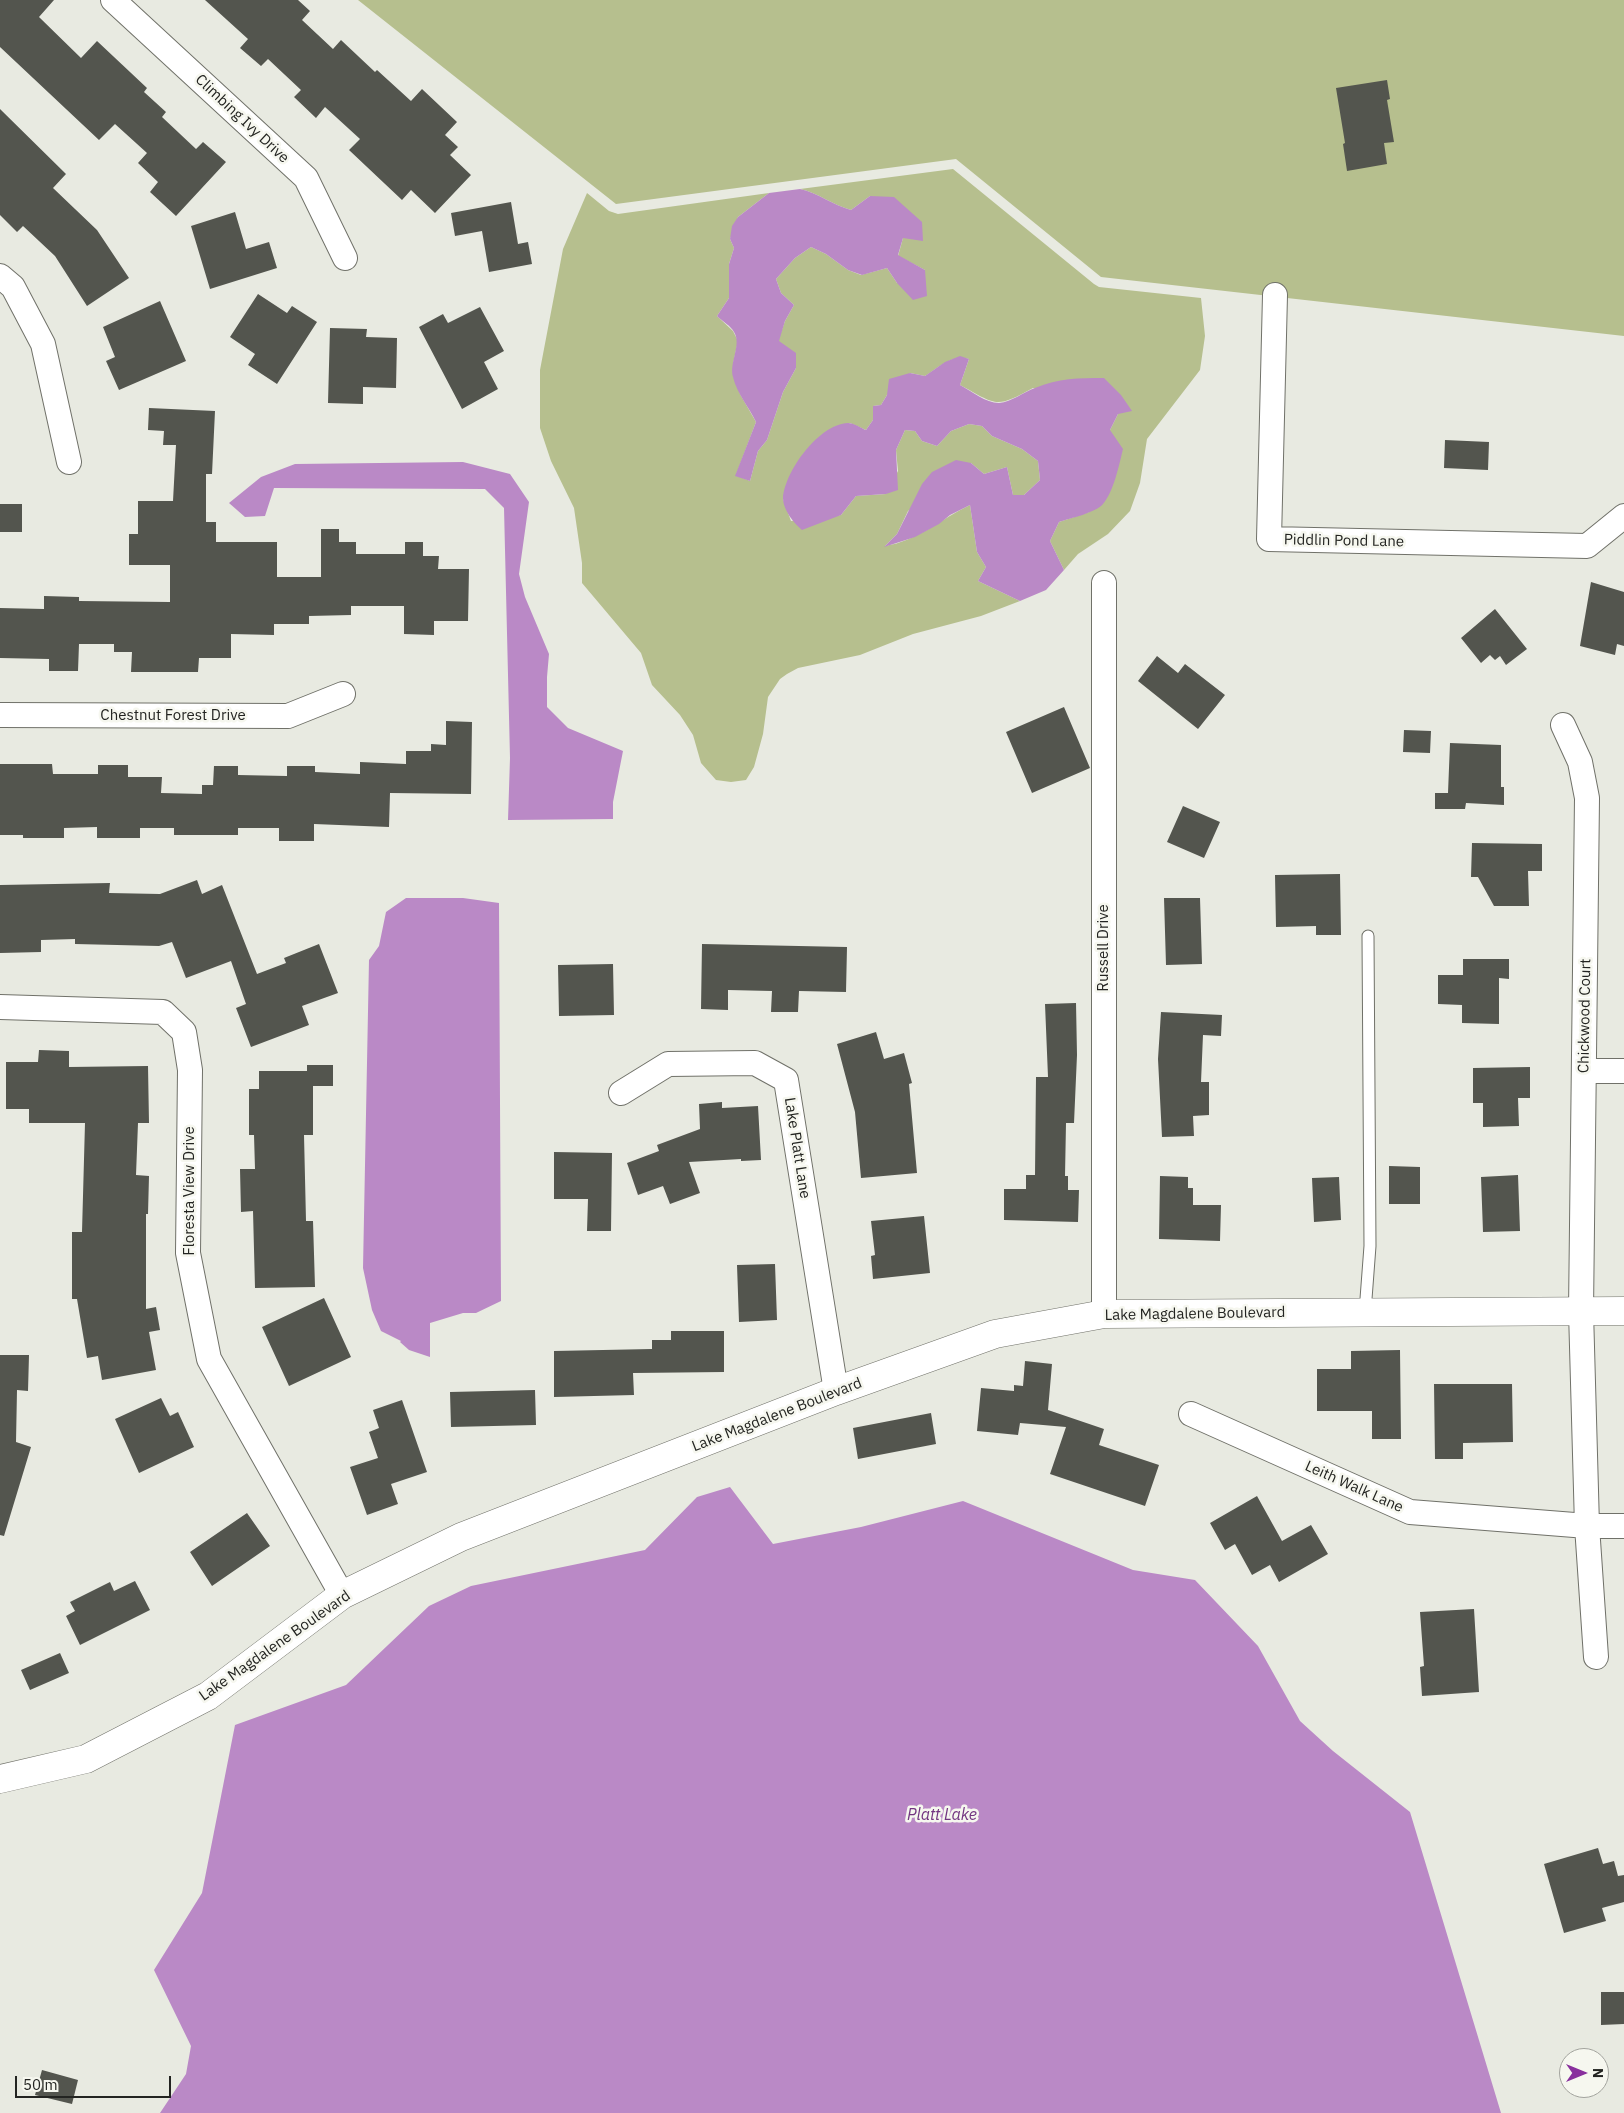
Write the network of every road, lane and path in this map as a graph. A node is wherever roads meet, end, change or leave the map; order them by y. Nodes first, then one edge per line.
1 (113, 0) edge
2 (345, 258) dead end
3 (0, 276) edge
4 (1275, 295) dead end
5 (69, 462) dead end
6 (1624, 516) edge
7 (1104, 583) dead end
8 (343, 694) dead end
9 (0, 715) edge
10 (1563, 725) dead end
11 (1368, 936) dead end
12 (0, 1007) edge
13 (1584, 1070) junction
14 (1624, 1071) edge
15 (621, 1093) dead end
16 (1581, 1311) junction
17 (1624, 1311) edge
18 (1364, 1312) junction
19 (1104, 1314) junction
20 (836, 1391) junction
21 (1191, 1414) dead end
22 (1587, 1526) junction
23 (1624, 1526) edge
24 (342, 1596) junction
25 (1596, 1657) dead end
26 (0, 1779) edge

1 - 2 street, Climbing Ivy Drive
3 - 5 street
4 - 6 street, Piddlin Pond Lane
7 - 19 street, Russell Drive
8 - 9 street, Chestnut Forest Drive
10 - 13 street, Chickwood Court
11 - 18 lane
12 - 24 street, Floresta View Drive
13 - 14 street
13 - 16 street, Chickwood Court
15 - 20 street, Lake Platt Lane
16 - 17 street, Lake Magdalene Boulevard
16 - 18 street, Lake Magdalene Boulevard
16 - 22 street
18 - 19 street, Lake Magdalene Boulevard
19 - 20 street, Lake Magdalene Boulevard
20 - 24 street, Lake Magdalene Boulevard
21 - 22 street, Leith Walk Lane
22 - 23 street, Leith Walk Lane
22 - 25 street
24 - 26 street, Lake Magdalene Boulevard

